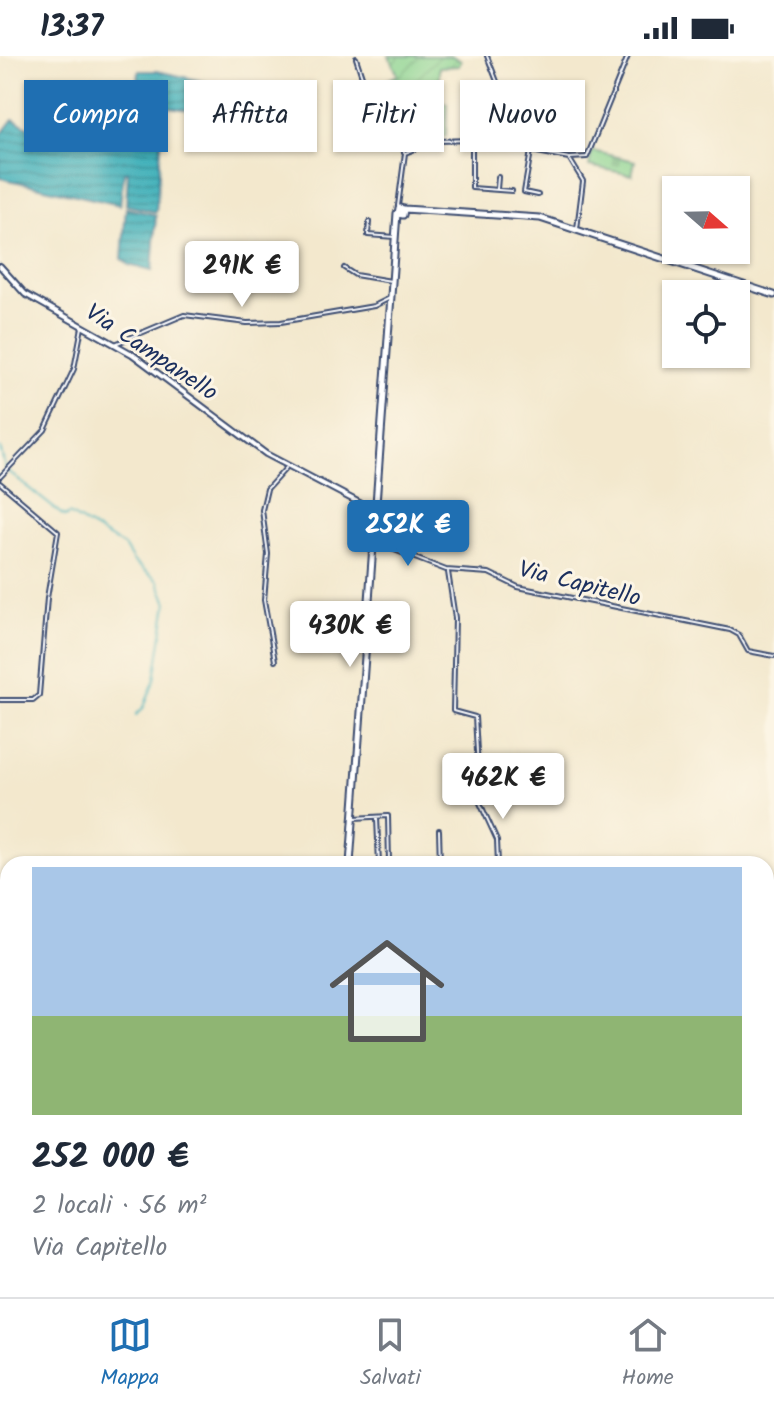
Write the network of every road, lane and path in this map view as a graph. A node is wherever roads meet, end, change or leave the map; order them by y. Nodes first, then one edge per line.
1 (487, 56) edge
2 (628, 56) edge
3 (356, 58) edge
4 (496, 80) edge
5 (460, 140) edge
6 (473, 152) edge
7 (531, 152) edge
8 (540, 152) edge
9 (405, 153) junction
10 (569, 158) junction
11 (498, 177) dead end
12 (496, 191) junction
13 (512, 191) dead end
14 (538, 195) dead end
15 (402, 210) junction
16 (369, 222) dead end
17 (577, 230) junction
18 (396, 237) junction
19 (0, 266) edge
20 (344, 268) dead end
21 (392, 281) junction
22 (774, 295) edge
23 (391, 298) junction
24 (83, 326) junction
25 (115, 344) junction
26 (287, 467) junction
27 (0, 477) edge
28 (0, 483) edge
29 (375, 511) junction
30 (373, 542) junction
31 (448, 571) junction
32 (774, 656) edge
33 (275, 661) dead end
34 (0, 700) edge
35 (376, 817) junction
36 (354, 818) junction
37 (439, 830) dead end
38 (351, 856) edge
39 (378, 856) edge
40 (389, 856) edge
41 (440, 856) edge
42 (498, 856) edge

1 - 4 street
2 - 10 street
3 - 9 street
5 - 9 street
6 - 12 street
7 - 14 street
8 - 10 street
9 - 15 street
10 - 17 street
11 - 12 street
12 - 13 street
15 - 17 main road
15 - 18 main road
16 - 18 street
17 - 22 main road
18 - 21 main road
19 - 24 street, Via Campanello
20 - 21 street
21 - 23 main road
23 - 25 street
23 - 29 main road
24 - 25 street, Via Campanello
24 - 27 street
25 - 26 street, Via Campanello
26 - 29 street, Via Campanello
26 - 33 street
28 - 34 street
29 - 30 main road
30 - 31 street, Via Capitello
30 - 36 main road
31 - 32 street, Via Capitello
31 - 42 street
35 - 36 street
35 - 39 street
35 - 40 street
36 - 38 main road
37 - 41 street

